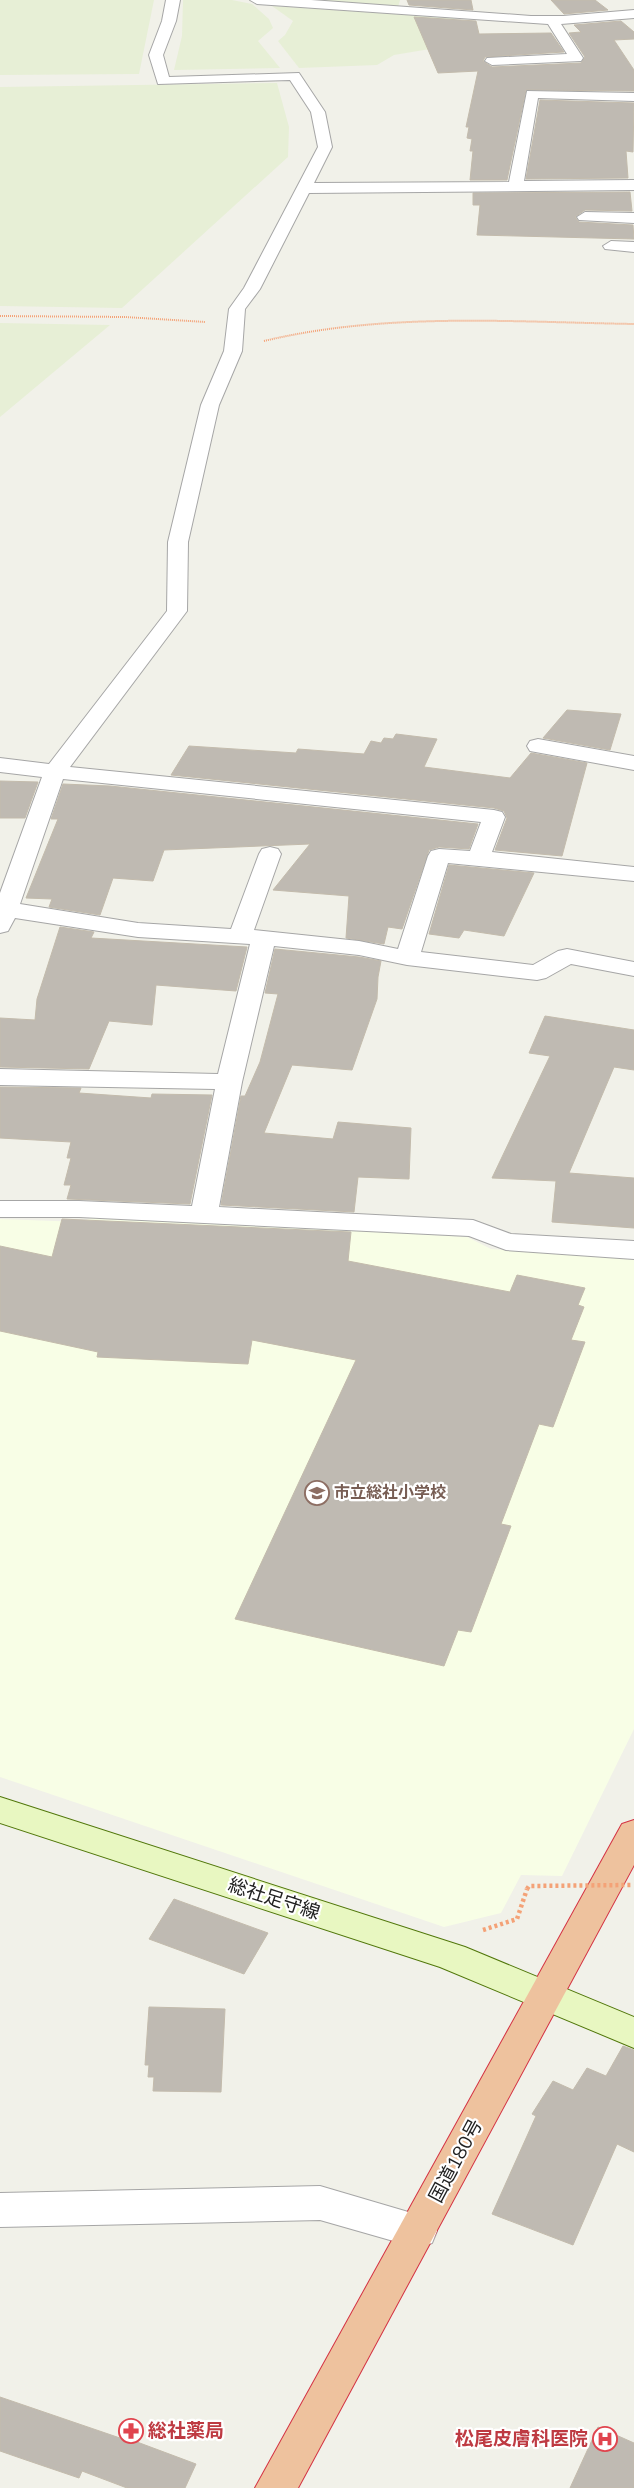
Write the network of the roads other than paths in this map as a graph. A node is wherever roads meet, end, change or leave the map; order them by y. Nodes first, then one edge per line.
1 (173, 0) edge
2 (257, 0) edge
3 (444, 0) edge
4 (446, 14) junction
5 (634, 14) edge
6 (552, 20) junction
7 (492, 61) dead end
8 (634, 97) edge
9 (634, 185) edge
10 (516, 186) junction
11 (304, 188) junction
12 (585, 217) dead end
13 (634, 218) edge
14 (612, 246) dead end
15 (634, 247) edge
16 (538, 746) dead end
17 (634, 763) edge
18 (0, 765) edge
19 (55, 772) junction
20 (270, 854) dead end
21 (479, 858) junction
22 (634, 874) edge
23 (3, 918) edge
24 (252, 938) junction
25 (407, 958) junction
26 (634, 969) edge
27 (0, 1077) edge
28 (229, 1082) junction
29 (0, 1209) edge
30 (204, 1215) junction
31 (634, 1250) edge
32 (0, 1810) edge
33 (634, 1833) edge
34 (546, 1994) junction
35 (634, 2033) edge
36 (0, 2210) edge
37 (418, 2232) junction
38 (276, 2488) edge

1 - 11 street
2 - 4 street
3 - 4 street
4 - 6 street
5 - 6 street
6 - 7 street
8 - 10 street
9 - 10 street
10 - 11 street
11 - 19 street
12 - 13 street
14 - 15 street
16 - 17 street
18 - 19 street
19 - 21 street
19 - 23 street
20 - 24 street
21 - 22 street
21 - 25 street
23 - 24 street
24 - 25 street
24 - 28 street
25 - 26 street
27 - 28 street
28 - 30 street
29 - 30 street
30 - 31 street
32 - 34 main road, 総社足守線
33 - 34 highway, 国道180号
34 - 35 main road, 総社足守線
34 - 37 highway, 国道180号
36 - 37 street
37 - 38 highway, 国道180号

